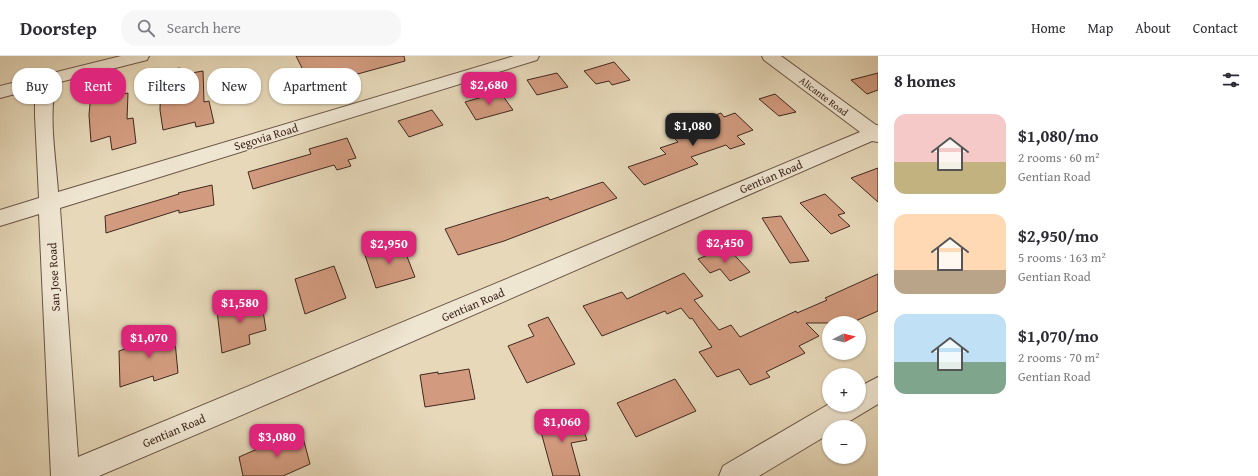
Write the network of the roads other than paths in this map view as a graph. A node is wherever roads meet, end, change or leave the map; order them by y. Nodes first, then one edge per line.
1 (141, 56) edge
2 (531, 56) edge
3 (770, 56) edge
4 (62, 76) edge
5 (12, 89) edge
6 (0, 92) edge
7 (44, 104) edge
8 (877, 134) edge
9 (49, 203) junction
10 (0, 218) edge
11 (878, 390) edge
12 (866, 397) edge
13 (840, 412) edge
14 (66, 476) edge
15 (733, 476) edge

1 - 4 street
2 - 9 street, Segovia Road
3 - 8 street, Alicante Road
5 - 6 street
7 - 9 street, San Jose Road
8 - 14 street, Gentian Road
9 - 10 street, Segovia Road
9 - 14 street, San Jose Road
11 - 12 street
13 - 15 street

